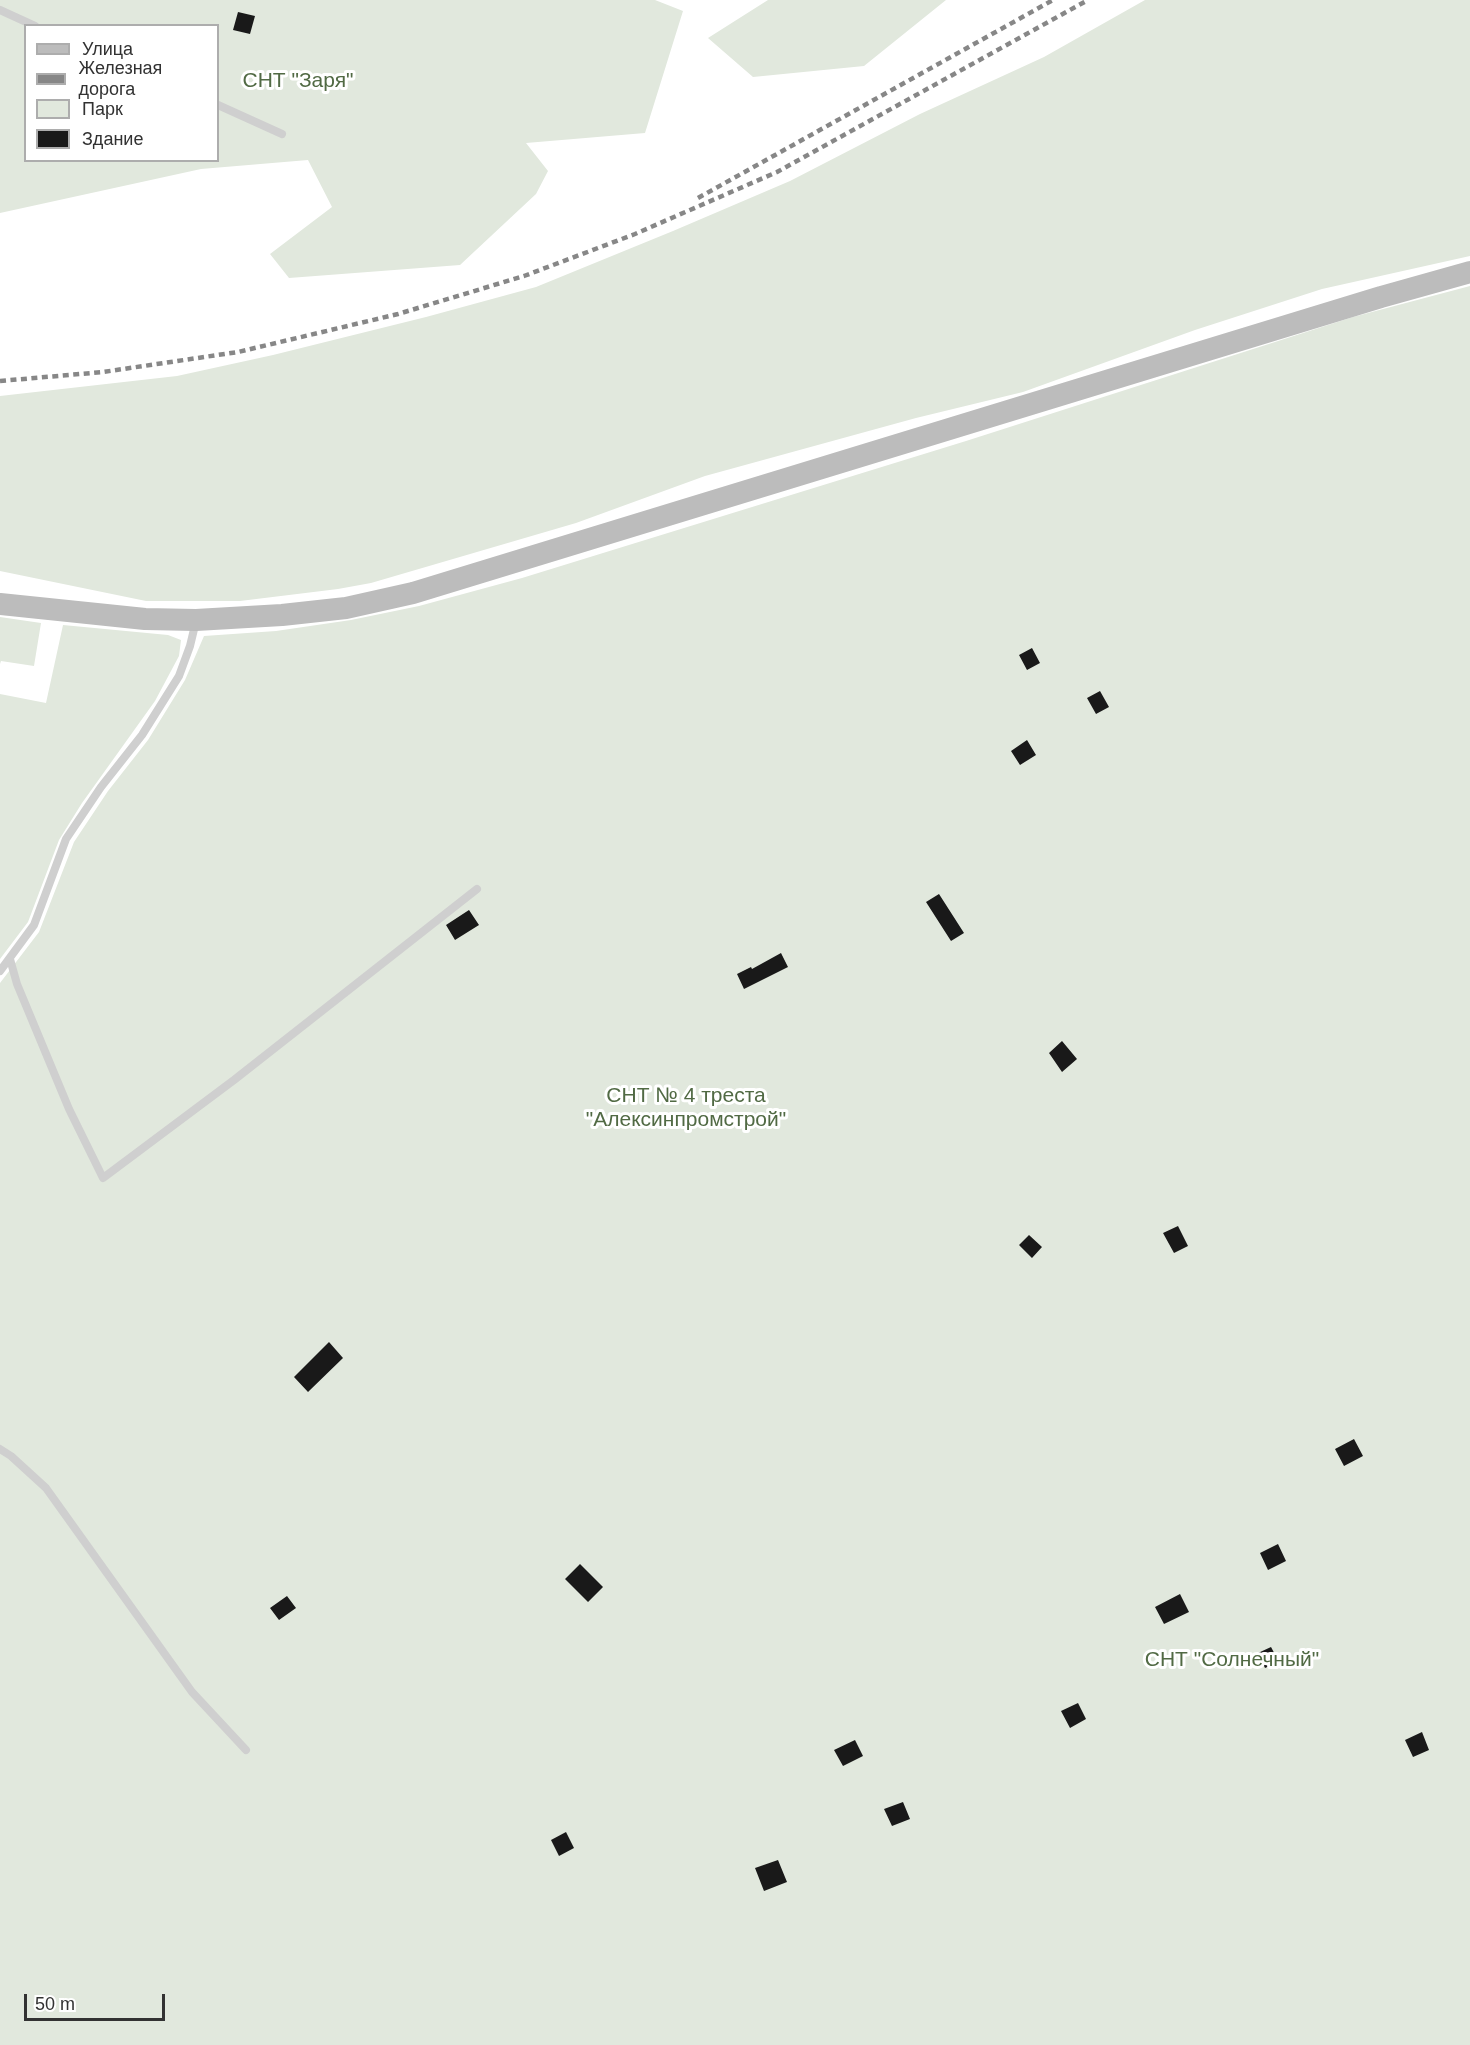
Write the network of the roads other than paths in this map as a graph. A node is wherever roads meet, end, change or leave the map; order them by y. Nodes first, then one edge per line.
1 (0, 10) edge
2 (31, 24) edge
3 (219, 105) edge
4 (282, 134) dead end
5 (1470, 273) edge
6 (0, 604) edge
7 (196, 620) junction
8 (477, 889) dead end
9 (10, 958) junction
10 (0, 971) edge
11 (0, 1449) edge
12 (246, 1750) dead end

1 - 2 lane
3 - 4 lane
5 - 7 main road
6 - 7 main road
7 - 9 lane
8 - 9 lane
9 - 10 lane
11 - 12 lane

